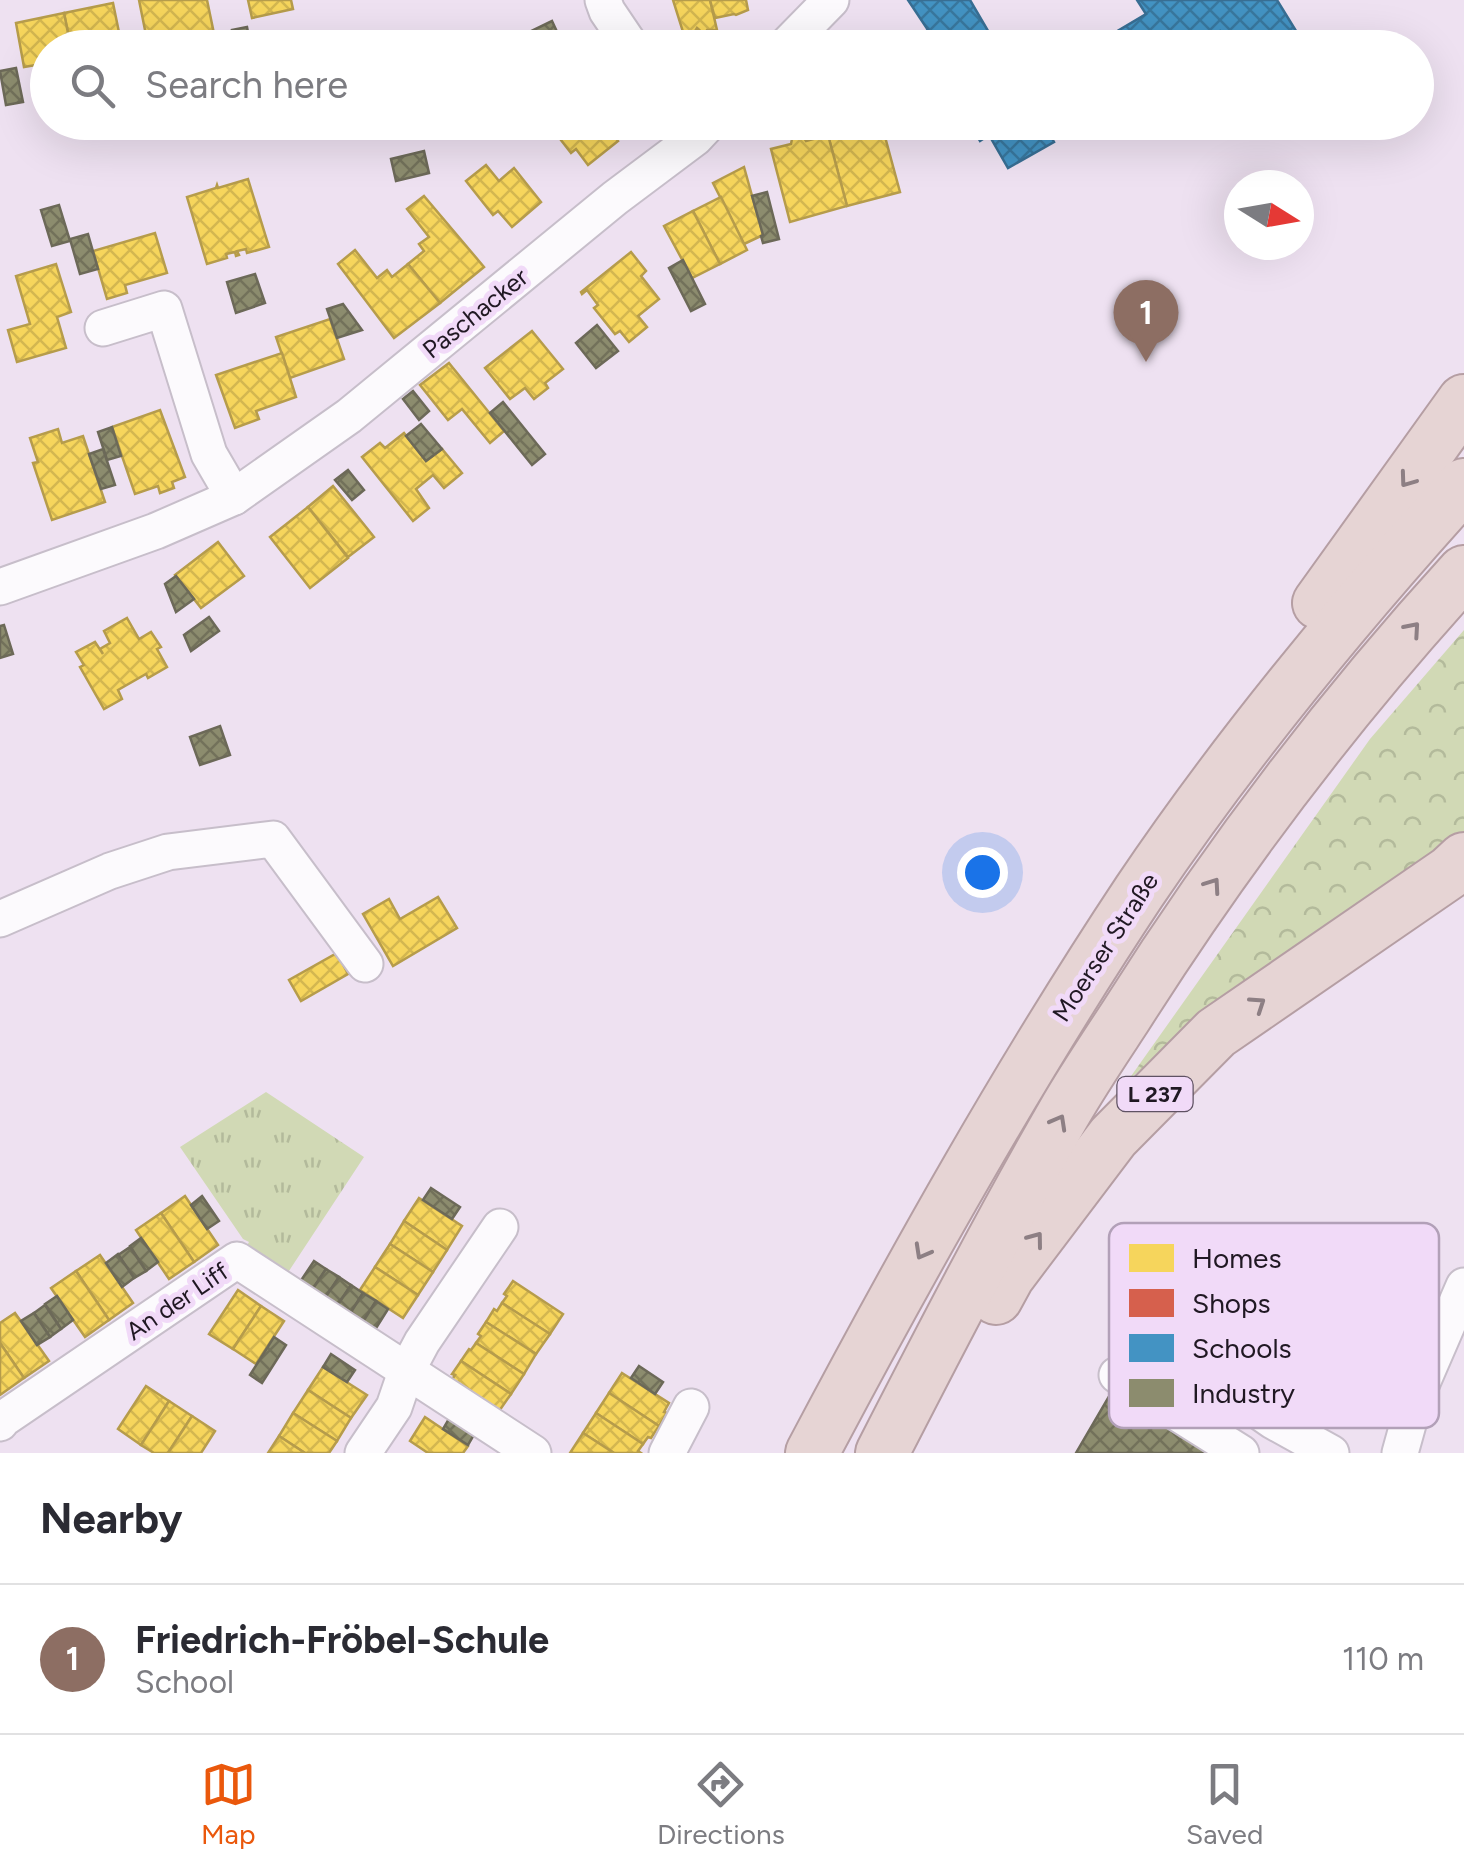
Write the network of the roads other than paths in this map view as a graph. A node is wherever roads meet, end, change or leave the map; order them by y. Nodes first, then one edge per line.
1 (604, 0) edge
2 (831, 0) edge
3 (619, 30) edge
4 (802, 30) edge
5 (682, 140) edge
6 (103, 328) dead end
7 (1464, 401) edge
8 (1464, 485) edge
9 (234, 497) junction
10 (1464, 572) edge
11 (0, 587) edge
12 (1256, 729) junction
13 (1464, 859) edge
14 (0, 919) edge
15 (365, 964) dead end
16 (500, 1227) dead end
17 (1464, 1286) edge
18 (1439, 1344) edge
19 (406, 1372) junction
20 (913, 1392) junction
21 (691, 1407) dead end
22 (0, 1423) edge
23 (1201, 1428) edge
24 (1286, 1428) edge
25 (1407, 1428) edge
26 (363, 1453) edge
27 (534, 1453) edge
28 (667, 1453) edge
29 (812, 1453) edge
30 (882, 1453) edge
31 (1241, 1453) edge
32 (1331, 1453) edge
33 (1400, 1453) edge

1 - 3 street
2 - 4 street
5 - 9 street, Paschacker
6 - 9 street
7 -> 12 highway
8 - 12 highway, Moerser Straße
9 - 11 street, Paschacker
20 -> 10 highway, L 237
12 -> 29 highway, Moerser Straße
20 -> 13 highway, L 237
14 - 15 street
16 - 19 street
17 - 18 street
19 - 22 street, An der Liff
19 - 26 street
19 - 27 street, An der Liff
20 - 30 highway, L 237
21 - 28 street
23 - 31 street
24 - 32 street
25 - 33 street

